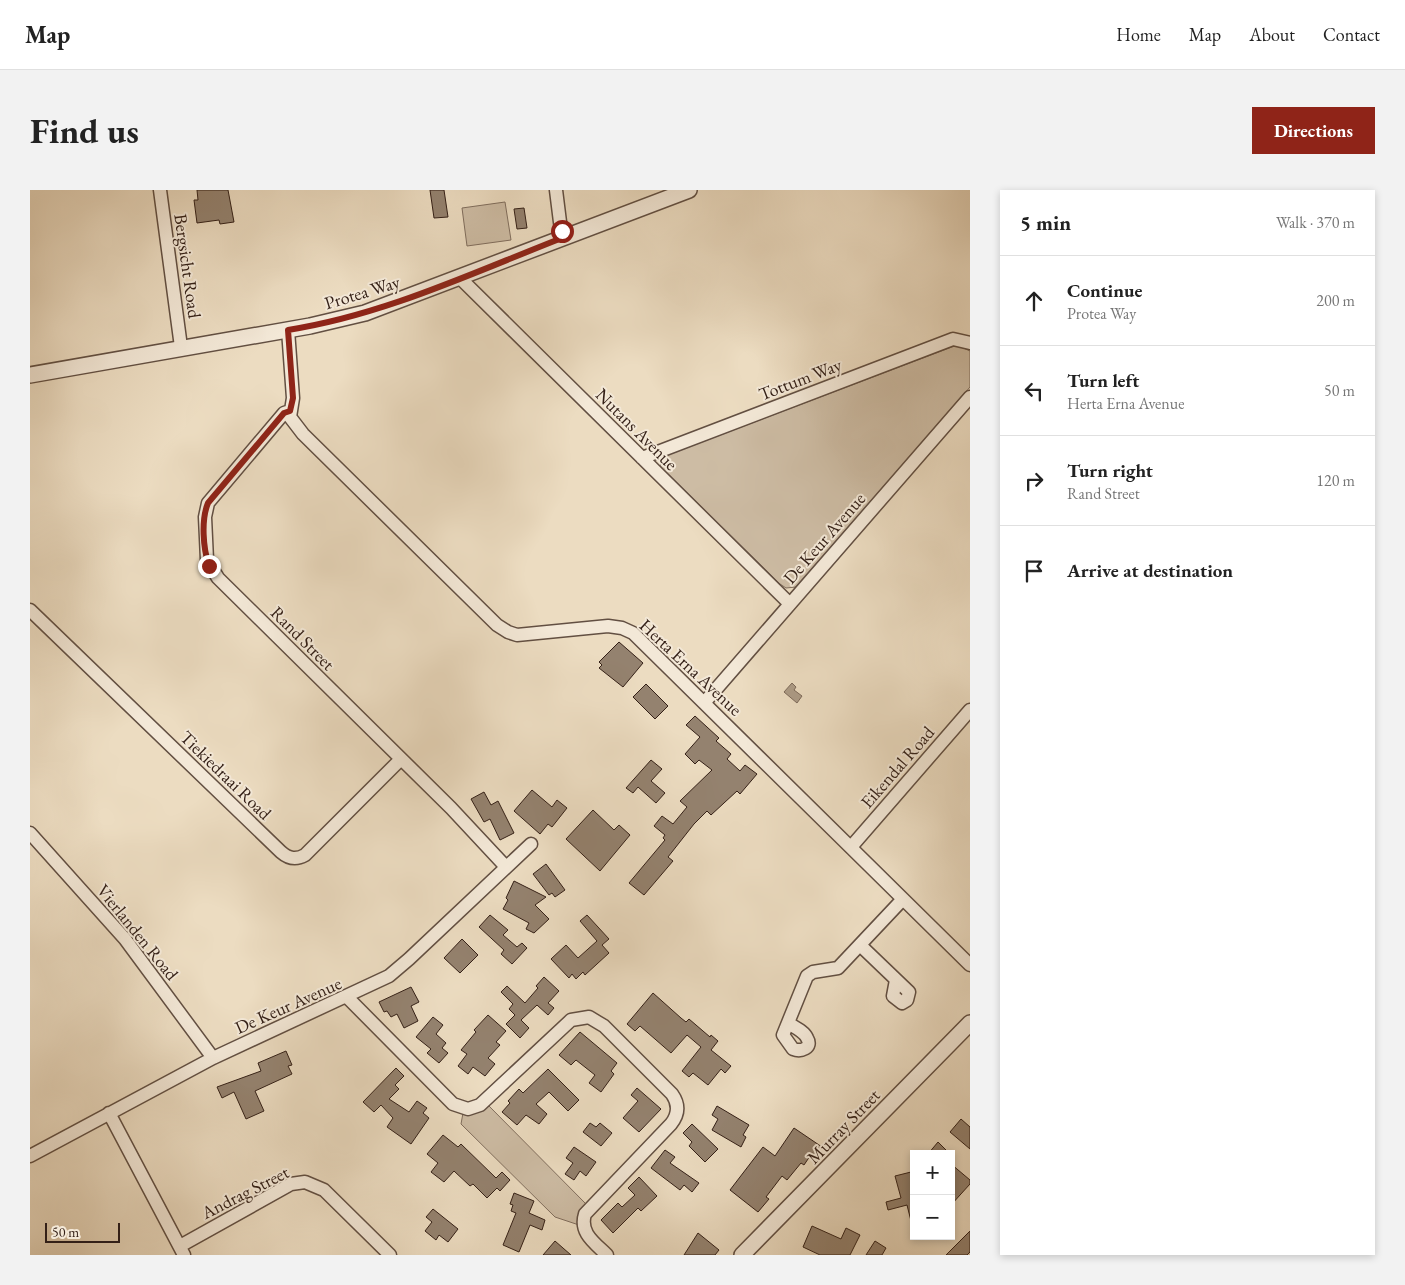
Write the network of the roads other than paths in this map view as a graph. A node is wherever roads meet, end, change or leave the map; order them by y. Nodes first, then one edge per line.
1 (160, 190) edge
2 (556, 190) edge
3 (689, 190) edge
4 (562, 238) junction
5 (460, 278) junction
6 (288, 330) junction
7 (970, 343) edge
8 (182, 347) junction
9 (30, 375) edge
10 (970, 397) edge
11 (290, 411) junction
12 (642, 458) junction
13 (790, 604) junction
14 (30, 610) edge
15 (704, 703) junction
16 (970, 710) edge
17 (401, 759) junction
18 (30, 833) edge
19 (530, 844) dead end
20 (851, 847) junction
21 (506, 867) junction
22 (906, 902) junction
23 (864, 942) junction
24 (970, 964) edge
25 (896, 980) dead end
26 (347, 997) junction
27 (788, 1023) dead end
28 (970, 1023) edge
29 (213, 1058) junction
30 (109, 1113) junction
31 (30, 1156) edge
32 (182, 1250) edge
33 (390, 1255) edge
34 (607, 1255) edge
35 (742, 1255) edge

1 - 8 street, Bergsicht Road
2 - 4 street
3 - 4 street, Protea Way
4 - 5 street, Protea Way
5 - 6 street, Protea Way
5 - 12 street, Nutans Avenue
6 - 8 street, Protea Way
6 - 11 street
7 - 12 street, Tottum Way
8 - 9 street, Protea Way
10 - 13 street, De Keur Avenue
11 - 15 street, Herta Erna Avenue
11 - 17 street, Rand Street
12 - 13 street, Nutans Avenue
13 - 15 street, De Keur Avenue
14 - 17 street, Tiekiedraai Road
15 - 20 street, Herta Erna Avenue
16 - 20 street, Eikendal Road
17 - 21 street, Rand Street
18 - 29 street, Vierlanden Road
19 - 21 street, De Keur Avenue
20 - 22 street, Herta Erna Avenue
21 - 26 street, De Keur Avenue
22 - 23 street
22 - 24 street, Herta Erna Avenue
23 - 25 street
23 - 27 street
26 - 29 street, De Keur Avenue
26 - 34 street
28 - 35 street, Murray Street
29 - 30 street, De Keur Avenue
30 - 31 street, De Keur Avenue
30 - 32 street
32 - 33 street, Andrag Street

